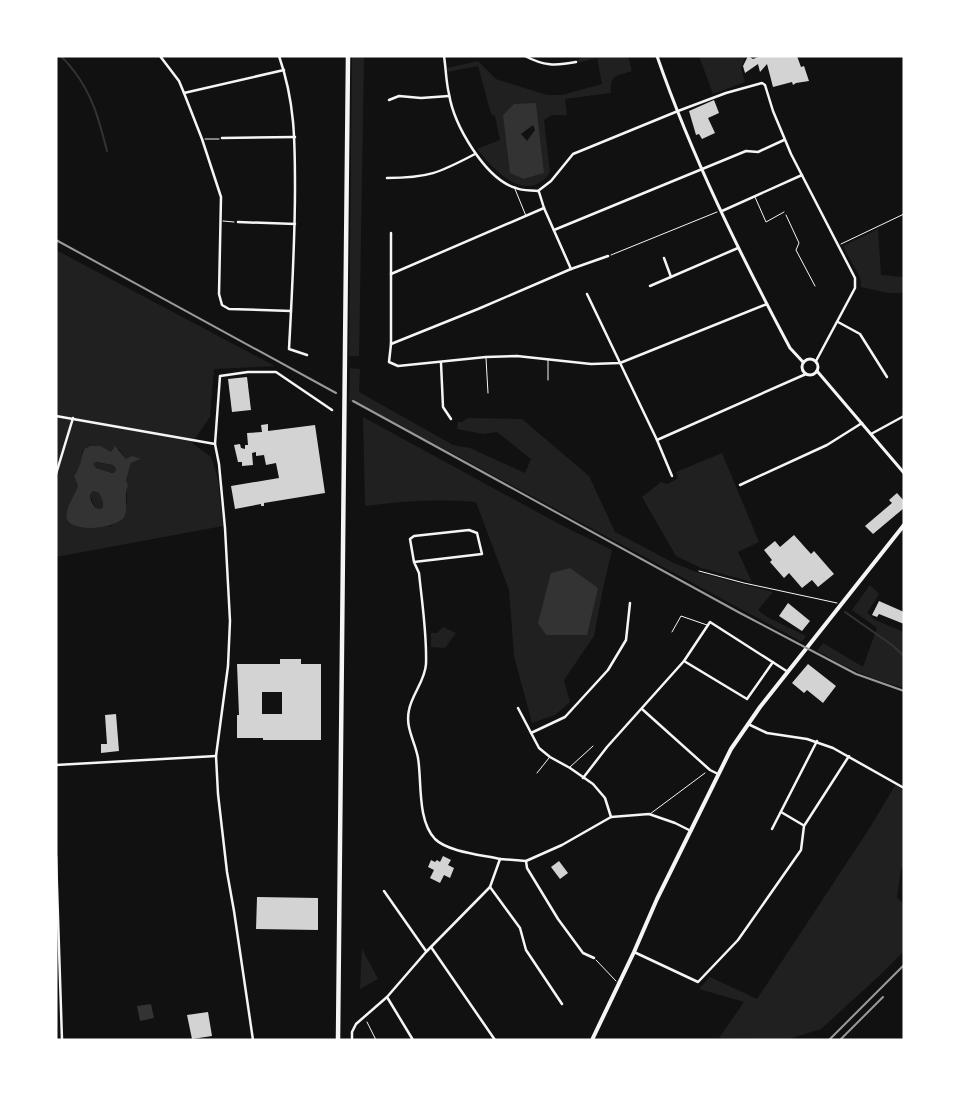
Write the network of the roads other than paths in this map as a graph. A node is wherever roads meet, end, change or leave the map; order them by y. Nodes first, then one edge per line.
1 (160, 56) edge
2 (279, 56) edge
3 (348, 56) edge
4 (444, 56) edge
5 (525, 56) edge
6 (658, 56) edge
7 (576, 62) dead end
8 (284, 70) junction
9 (184, 93) junction
10 (449, 96) junction
11 (390, 100) dead end
12 (678, 111) junction
13 (295, 137) junction
14 (222, 138) road end
15 (784, 139) junction
16 (475, 154) junction
17 (704, 170) junction
18 (802, 175) junction
19 (387, 178) dead end
20 (515, 188) junction
21 (538, 191) junction
22 (755, 196) junction
23 (544, 208) junction
24 (723, 212) junction
25 (784, 212) road end
26 (526, 216) junction
27 (238, 222) road end
28 (295, 224) junction
29 (554, 230) junction
30 (391, 234) dead end
31 (740, 248) junction
32 (608, 256) road end
33 (664, 258) dead end
34 (571, 269) junction
35 (391, 274) junction
36 (671, 277) junction
37 (650, 286) dead end
38 (587, 294) dead end
39 (767, 304) junction
40 (291, 311) junction
41 (838, 322) junction
42 (391, 344) junction
43 (307, 355) dead end
44 (486, 357) junction
45 (548, 359) junction
46 (816, 361) junction
47 (803, 362) junction
48 (441, 363) junction
49 (620, 363) junction
50 (817, 371) junction
51 (806, 374) junction
52 (887, 377) dead end
53 (548, 380) dead end
54 (488, 393) dead end
55 (332, 410) dead end
56 (56, 416) edge
57 (904, 416) edge
58 (73, 418) junction
59 (451, 419) dead end
60 (862, 423) junction
61 (871, 434) junction
62 (657, 440) junction
63 (215, 444) junction
64 (904, 473) edge
65 (56, 474) edge
66 (672, 476) dead end
67 (740, 485) dead end
68 (904, 525) edge
69 (414, 562) junction
70 (630, 603) dead end
71 (708, 626) junction
72 (672, 632) dead end
73 (684, 661) junction
74 (773, 662) junction
75 (788, 672) junction
76 (518, 708) dead end
77 (642, 709) junction
78 (748, 724) junction
79 (531, 733) junction
80 (817, 741) junction
81 (593, 746) dead end
82 (216, 756) junction
83 (848, 756) junction
84 (550, 757) junction
85 (56, 765) edge
86 (570, 768) junction
87 (705, 773) dead end
88 (538, 774) dead end
89 (718, 774) junction
90 (583, 778) junction
91 (904, 788) edge
92 (781, 812) junction
93 (649, 814) junction
94 (611, 817) junction
95 (804, 826) junction
96 (772, 829) dead end
97 (690, 831) junction
98 (56, 856) edge
99 (500, 859) junction
100 (526, 861) junction
101 (490, 887) junction
102 (384, 891) dead end
103 (431, 947) junction
104 (426, 952) junction
105 (634, 952) junction
106 (594, 958) road end
107 (387, 997) junction
108 (562, 1004) dead end
109 (338, 1039) edge
110 (62, 1040) edge
111 (253, 1040) edge
112 (352, 1040) edge
113 (413, 1040) edge
114 (495, 1040) edge
115 (592, 1040) edge

1 - 9 street
2 - 8 street
3 - 109 main road
4 - 10 street
5 - 7 street
6 - 12 street
8 - 9 street
8 - 13 street
9 - 40 street
10 - 11 street
10 - 16 street
12 - 15 street
12 - 17 street
12 - 21 street
13 - 14 street
13 - 28 street
15 - 17 street
15 - 18 street
16 - 19 street
16 - 20 street
17 - 24 street
17 - 29 street
18 - 22 street
18 - 41 street
20 - 21 street
20 - 26 lane
21 - 23 street
22 - 24 street
22 - 25 lane
23 - 26 street
23 - 29 street
24 - 31 street
26 - 35 street
27 - 28 street
28 - 40 street
29 - 34 street
30 - 35 street
31 - 36 street
31 - 39 street
32 - 34 street
33 - 36 street
34 - 42 street
35 - 42 street
36 - 37 street
38 - 49 street
39 - 47 street
39 - 49 street
40 - 43 street
41 - 46 street
41 - 52 street
42 - 48 street
44 - 45 street
44 - 48 street
44 - 54 lane
45 - 49 street
45 - 53 lane
46 - 47 street
46 - 50 street
47 - 51 street
48 - 59 street
49 - 62 street
50 - 51 street
50 - 60 street
51 - 62 street
55 - 63 street
56 - 58 street
57 - 61 street
58 - 63 street
58 - 65 street
60 - 61 street
60 - 67 street
61 - 64 street
62 - 66 street
63 - 82 street
68 - 75 main road
69 - 69 street
69 - 99 street
70 - 79 street
71 - 72 lane
71 - 73 street
71 - 74 street
73 - 74 street
73 - 77 street
74 - 75 street
75 - 78 main road
76 - 79 street
77 - 89 street
77 - 90 street
78 - 80 street
78 - 89 main road
79 - 84 street
80 - 83 street
80 - 92 street
81 - 86 lane
82 - 85 street
82 - 111 street
83 - 91 street
83 - 95 street
84 - 86 street
84 - 88 lane
86 - 90 street
87 - 93 lane
89 - 97 main road
90 - 94 street
92 - 95 street
92 - 96 street
93 - 94 street
93 - 97 street
94 - 100 street
95 - 105 street
97 - 105 main road
98 - 110 street
99 - 100 street
99 - 101 street
100 - 106 street
101 - 103 street
101 - 108 street
102 - 104 street
103 - 104 street
103 - 114 street
104 - 107 street
105 - 115 main road
107 - 112 street
107 - 113 street

